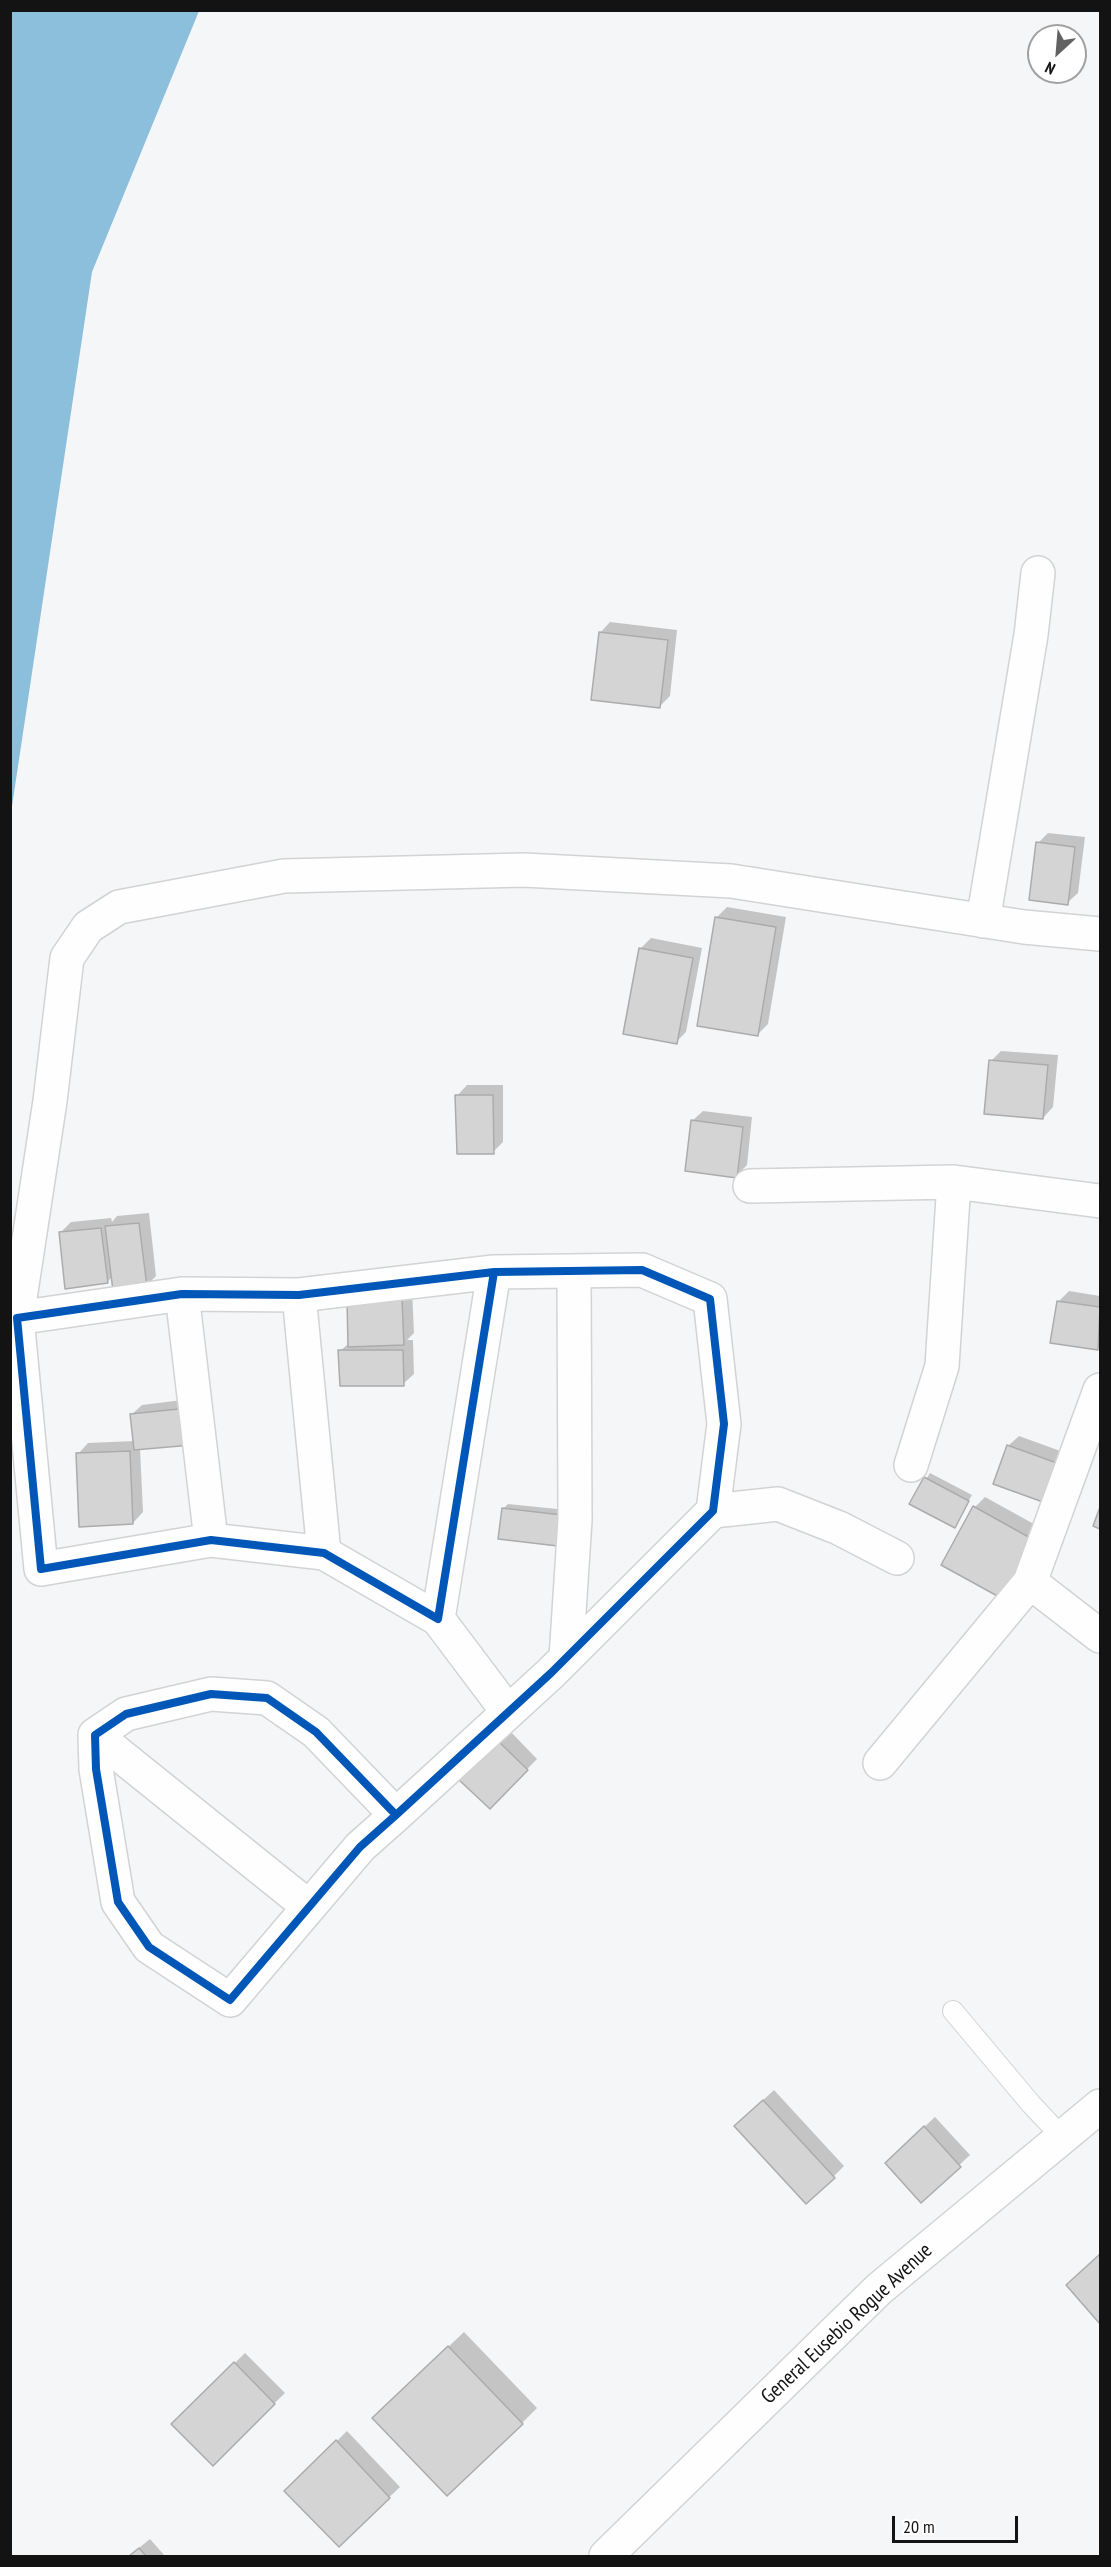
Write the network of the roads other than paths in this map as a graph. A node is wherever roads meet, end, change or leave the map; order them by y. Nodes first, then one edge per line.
1 (1038, 573) dead end
2 (983, 921) junction
3 (1101, 934) edge
4 (954, 1182) junction
5 (750, 1186) dead end
6 (1101, 1201) edge
7 (574, 1271) junction
8 (494, 1272) junction
9 (182, 1294) junction
10 (299, 1295) junction
11 (17, 1318) junction
12 (1101, 1390) edge
13 (911, 1465) dead end
14 (713, 1511) junction
15 (211, 1540) junction
16 (324, 1553) junction
17 (897, 1558) dead end
18 (1030, 1582) junction
19 (438, 1619) junction
20 (1101, 1636) edge
21 (566, 1658) junction
22 (508, 1712) junction
23 (95, 1734) junction
24 (880, 1762) dead end
25 (396, 1815) junction
26 (309, 1907) junction
27 (953, 2011) dead end
28 (1100, 2108) edge
29 (1062, 2137) junction
30 (606, 2556) edge

1 - 2 street
2 - 3 street
2 - 11 street
4 - 5 street
4 - 6 street
4 - 13 street
7 - 8 street
7 - 14 street
7 - 21 street
8 - 10 street
8 - 19 street
9 - 10 street
9 - 11 street
9 - 15 street
10 - 16 street
11 - 15 street
12 - 18 street
14 - 17 street
14 - 21 street
15 - 16 street
16 - 19 street
18 - 20 street
18 - 24 street
19 - 22 street
21 - 22 street
22 - 25 street
23 - 25 street
23 - 26 street
23 - 26 street
25 - 26 street
27 - 29 lane
28 - 29 street, General Eusebio Rogue Avenue
29 - 30 street, General Eusebio Rogue Avenue

